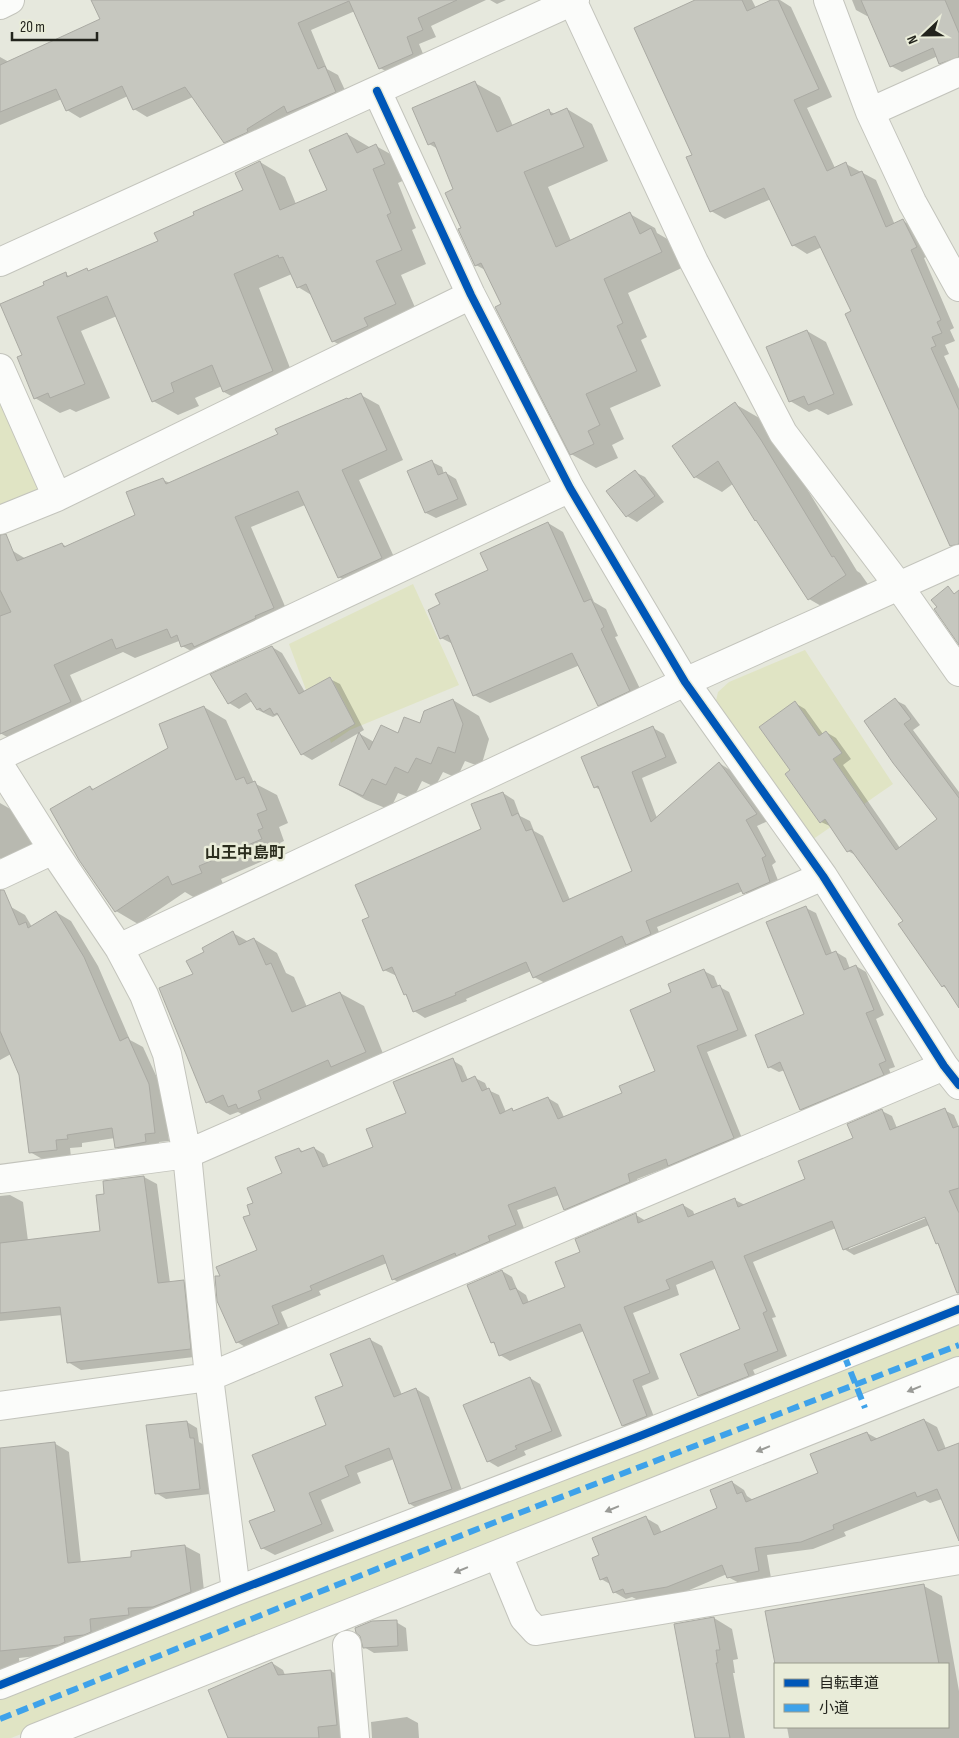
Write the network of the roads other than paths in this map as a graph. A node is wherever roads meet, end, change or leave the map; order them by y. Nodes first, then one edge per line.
1 (10, 0) edge
2 (573, 0) edge
3 (828, 0) edge
4 (0, 5) edge
5 (959, 72) edge
6 (377, 91) junction
7 (870, 112) junction
8 (0, 262) edge
9 (959, 287) edge
10 (470, 295) junction
11 (0, 368) edge
12 (570, 488) junction
13 (57, 497) junction
14 (0, 520) edge
15 (959, 558) edge
16 (898, 585) junction
17 (959, 672) edge
18 (685, 682) junction
19 (0, 756) edge
20 (0, 766) edge
21 (53, 850) junction
22 (0, 875) edge
23 (823, 876) junction
24 (119, 948) junction
25 (952, 1075) edge
26 (187, 1154) junction
27 (0, 1179) edge
28 (959, 1309) edge
29 (959, 1371) edge
30 (208, 1377) junction
31 (0, 1406) edge
32 (498, 1555) junction
33 (959, 1560) edge
34 (236, 1591) junction
35 (346, 1645) dead end
36 (0, 1685) edge
37 (35, 1738) edge
38 (355, 1738) edge

1 - 4 street
2 - 6 street
2 - 16 street
3 - 7 street
5 - 7 street
6 - 8 street
6 - 10 street
7 - 9 street
10 - 12 street
10 - 13 street
11 - 13 street
12 - 18 street
12 - 19 street
13 - 14 street
15 - 16 street
16 - 17 street
16 - 18 street
18 - 23 street
18 - 24 street
20 - 21 street
21 - 22 street
21 - 24 street
23 - 25 street
23 - 26 street
24 - 26 street
25 - 30 street
26 - 27 street
26 - 30 street
28 - 34 street
29 -> 32 street
30 - 31 street
30 - 34 street
32 - 33 street
32 -> 37 street
34 - 36 street
35 - 38 street

